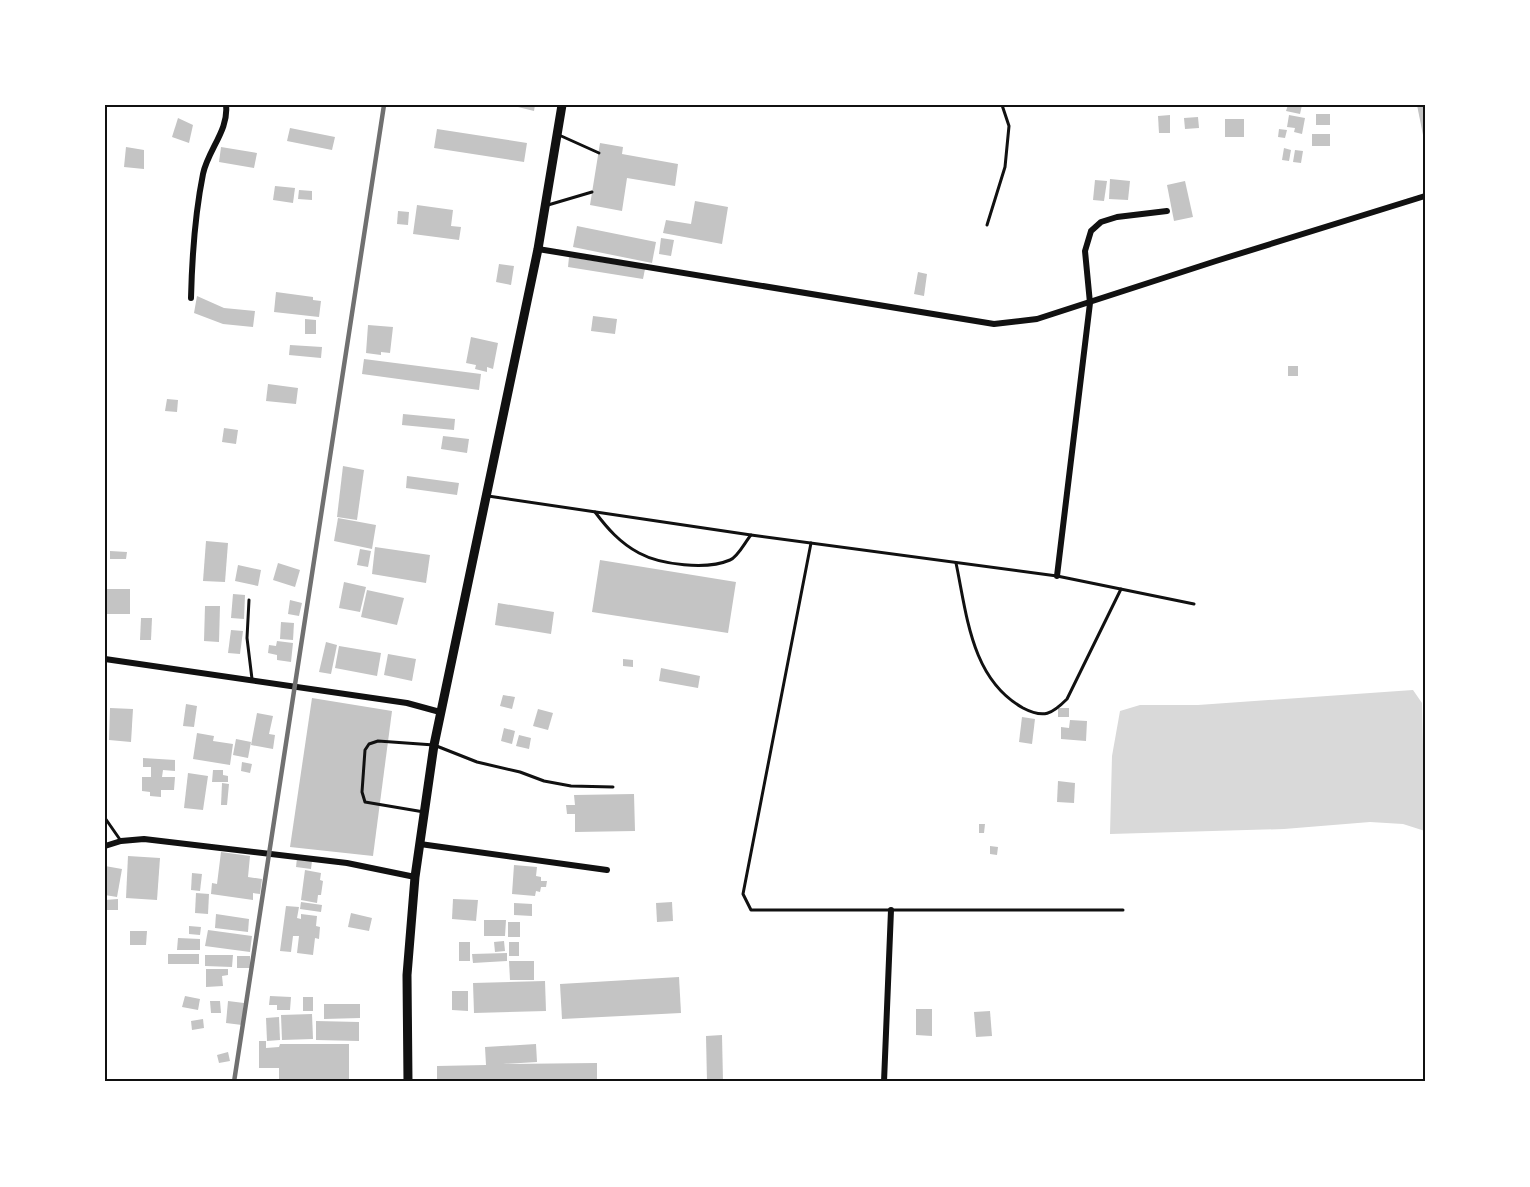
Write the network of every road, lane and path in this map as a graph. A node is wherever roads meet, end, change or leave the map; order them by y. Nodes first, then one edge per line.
1 (226, 105) edge
2 (562, 105) edge
3 (1002, 105) edge
4 (557, 135) junction
5 (599, 153) dead end
6 (592, 192) dead end
7 (1425, 196) edge
8 (545, 206) junction
9 (1167, 210) dead end
10 (987, 225) dead end
11 (538, 249) junction
12 (191, 298) dead end
13 (1090, 303) junction
14 (486, 496) junction
15 (595, 512) junction
16 (751, 535) junction
17 (811, 543) junction
18 (956, 563) junction
19 (1057, 576) junction
20 (1121, 589) junction
21 (249, 600) dead end
22 (1194, 604) dead end
23 (105, 659) edge
24 (252, 681) junction
25 (440, 712) junction
26 (434, 745) junction
27 (613, 787) dead end
28 (425, 812) junction
29 (105, 818) edge
30 (121, 841) junction
31 (420, 844) junction
32 (105, 846) edge
33 (607, 870) dead end
34 (416, 877) junction
35 (891, 910) junction
36 (1123, 910) dead end
37 (408, 1082) edge
38 (884, 1082) edge

1 - 12 street
2 - 4 highway
3 - 10 lane
4 - 5 lane
4 - 8 highway
6 - 8 lane
7 - 13 street
8 - 11 highway
9 - 13 street
11 - 13 street
11 - 14 highway
13 - 19 street
14 - 15 lane
14 - 25 highway
15 - 16 lane
15 - 16 lane
16 - 17 lane
17 - 18 lane
17 - 35 lane
18 - 19 lane
18 - 20 lane
19 - 20 lane
20 - 22 lane
21 - 24 lane
23 - 24 street
24 - 25 street
25 - 26 highway
26 - 27 lane
26 - 28 highway
26 - 28 lane
28 - 31 highway
29 - 30 lane
30 - 32 street
30 - 34 street
31 - 33 street
31 - 34 highway
34 - 37 highway
35 - 36 lane
35 - 38 street

